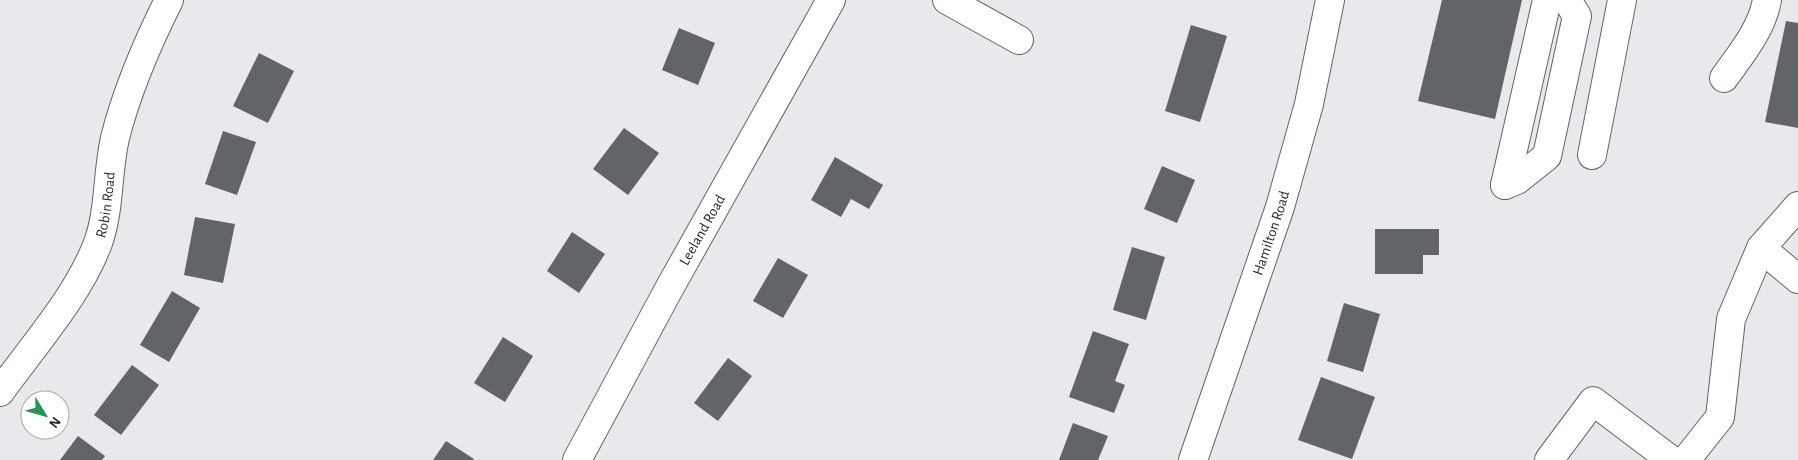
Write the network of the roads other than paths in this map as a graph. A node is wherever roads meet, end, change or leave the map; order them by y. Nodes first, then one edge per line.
1 (169, 0) edge
2 (831, 0) edge
3 (947, 0) edge
4 (1330, 0) edge
5 (1547, 0) edge
6 (1560, 0) edge
7 (1567, 0) edge
8 (1622, 0) edge
9 (1767, 0) edge
10 (1019, 40) dead end
11 (1724, 78) dead end
12 (1592, 155) dead end
13 (1511, 183) junction
14 (1798, 206) edge
15 (1761, 248) junction
16 (1798, 279) edge
17 (0, 392) edge
18 (577, 460) edge
19 (1193, 460) edge
20 (1549, 460) edge
21 (1671, 460) edge
22 (1686, 460) edge

1 - 17 street, Robin Road
2 - 18 street, Leeland Road
3 - 10 street
4 - 19 street, Hamilton Road
5 - 13 street
6 - 13 street
7 - 13 street
8 - 12 street
9 - 11 street
14 - 15 street
15 - 16 street
15 - 22 street
20 - 21 street

